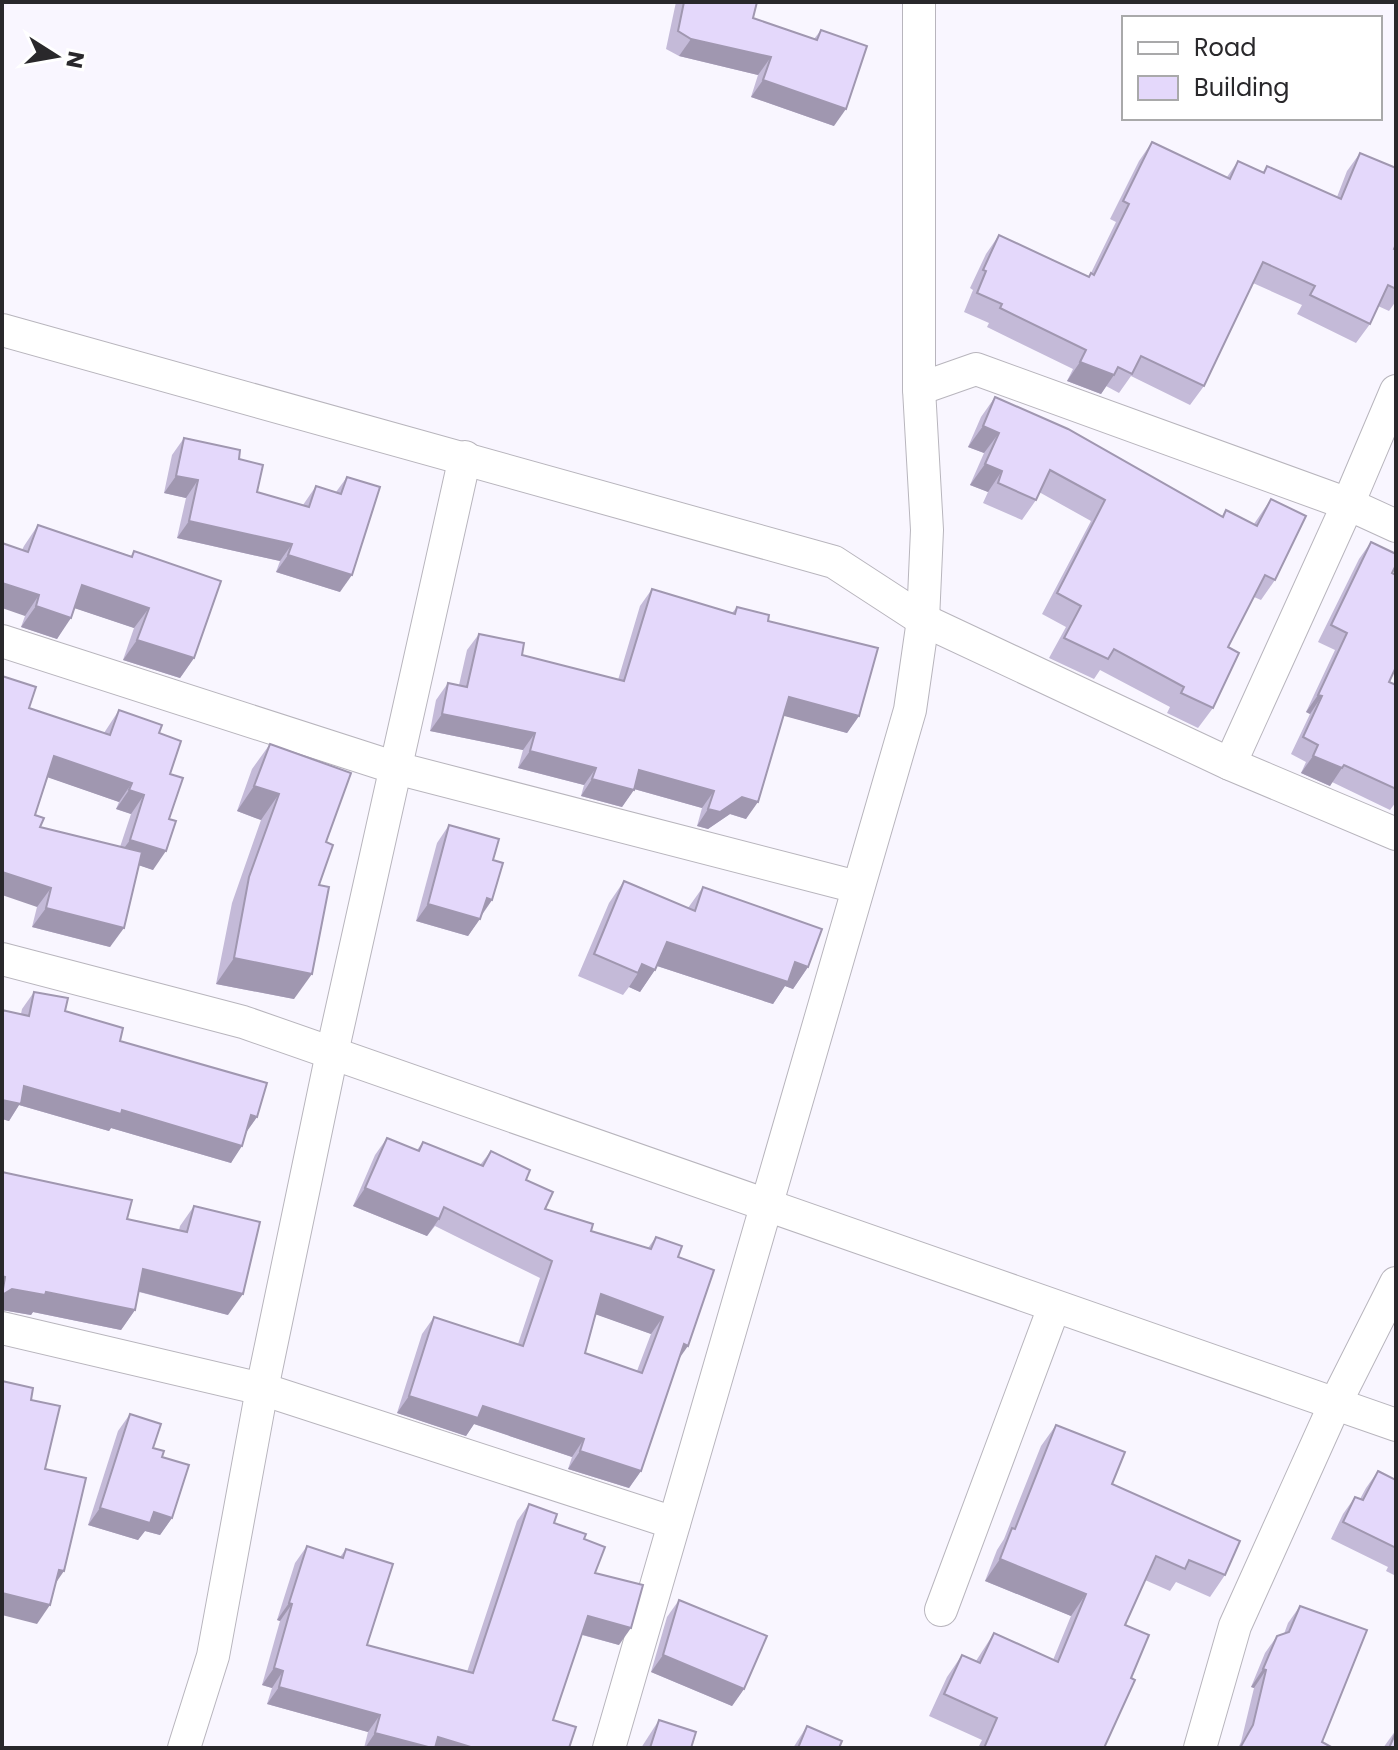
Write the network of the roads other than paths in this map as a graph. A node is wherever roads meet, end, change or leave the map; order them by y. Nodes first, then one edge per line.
1 (919, 2) edge
2 (2, 330) edge
3 (919, 389) junction
4 (1396, 391) edge
5 (465, 457) junction
6 (1348, 504) junction
7 (1396, 526) edge
8 (923, 620) junction
9 (2, 641) edge
10 (1230, 764) junction
11 (396, 768) junction
12 (1396, 834) edge
13 (857, 887) junction
14 (2, 959) edge
15 (332, 1053) junction
16 (765, 1205) junction
17 (1396, 1283) edge
18 (1054, 1307) junction
19 (2, 1328) edge
20 (262, 1389) junction
21 (1335, 1404) junction
22 (1396, 1425) edge
23 (674, 1523) junction
24 (941, 1610) dead end
25 (184, 1748) edge
26 (609, 1748) edge
27 (1200, 1748) edge

1 - 3 street
2 - 5 street
3 - 6 street
3 - 8 street
4 - 6 street
5 - 8 street
5 - 11 street
6 - 7 street
6 - 10 street
8 - 10 street
8 - 13 street
9 - 11 street
10 - 12 street
11 - 13 street
11 - 15 street
13 - 16 street
14 - 15 street
15 - 16 street
15 - 20 street
16 - 18 street
16 - 23 street
17 - 21 street
18 - 21 street
18 - 24 street
19 - 20 street
20 - 23 street
20 - 25 street
21 - 22 street
21 - 27 street
23 - 26 street

